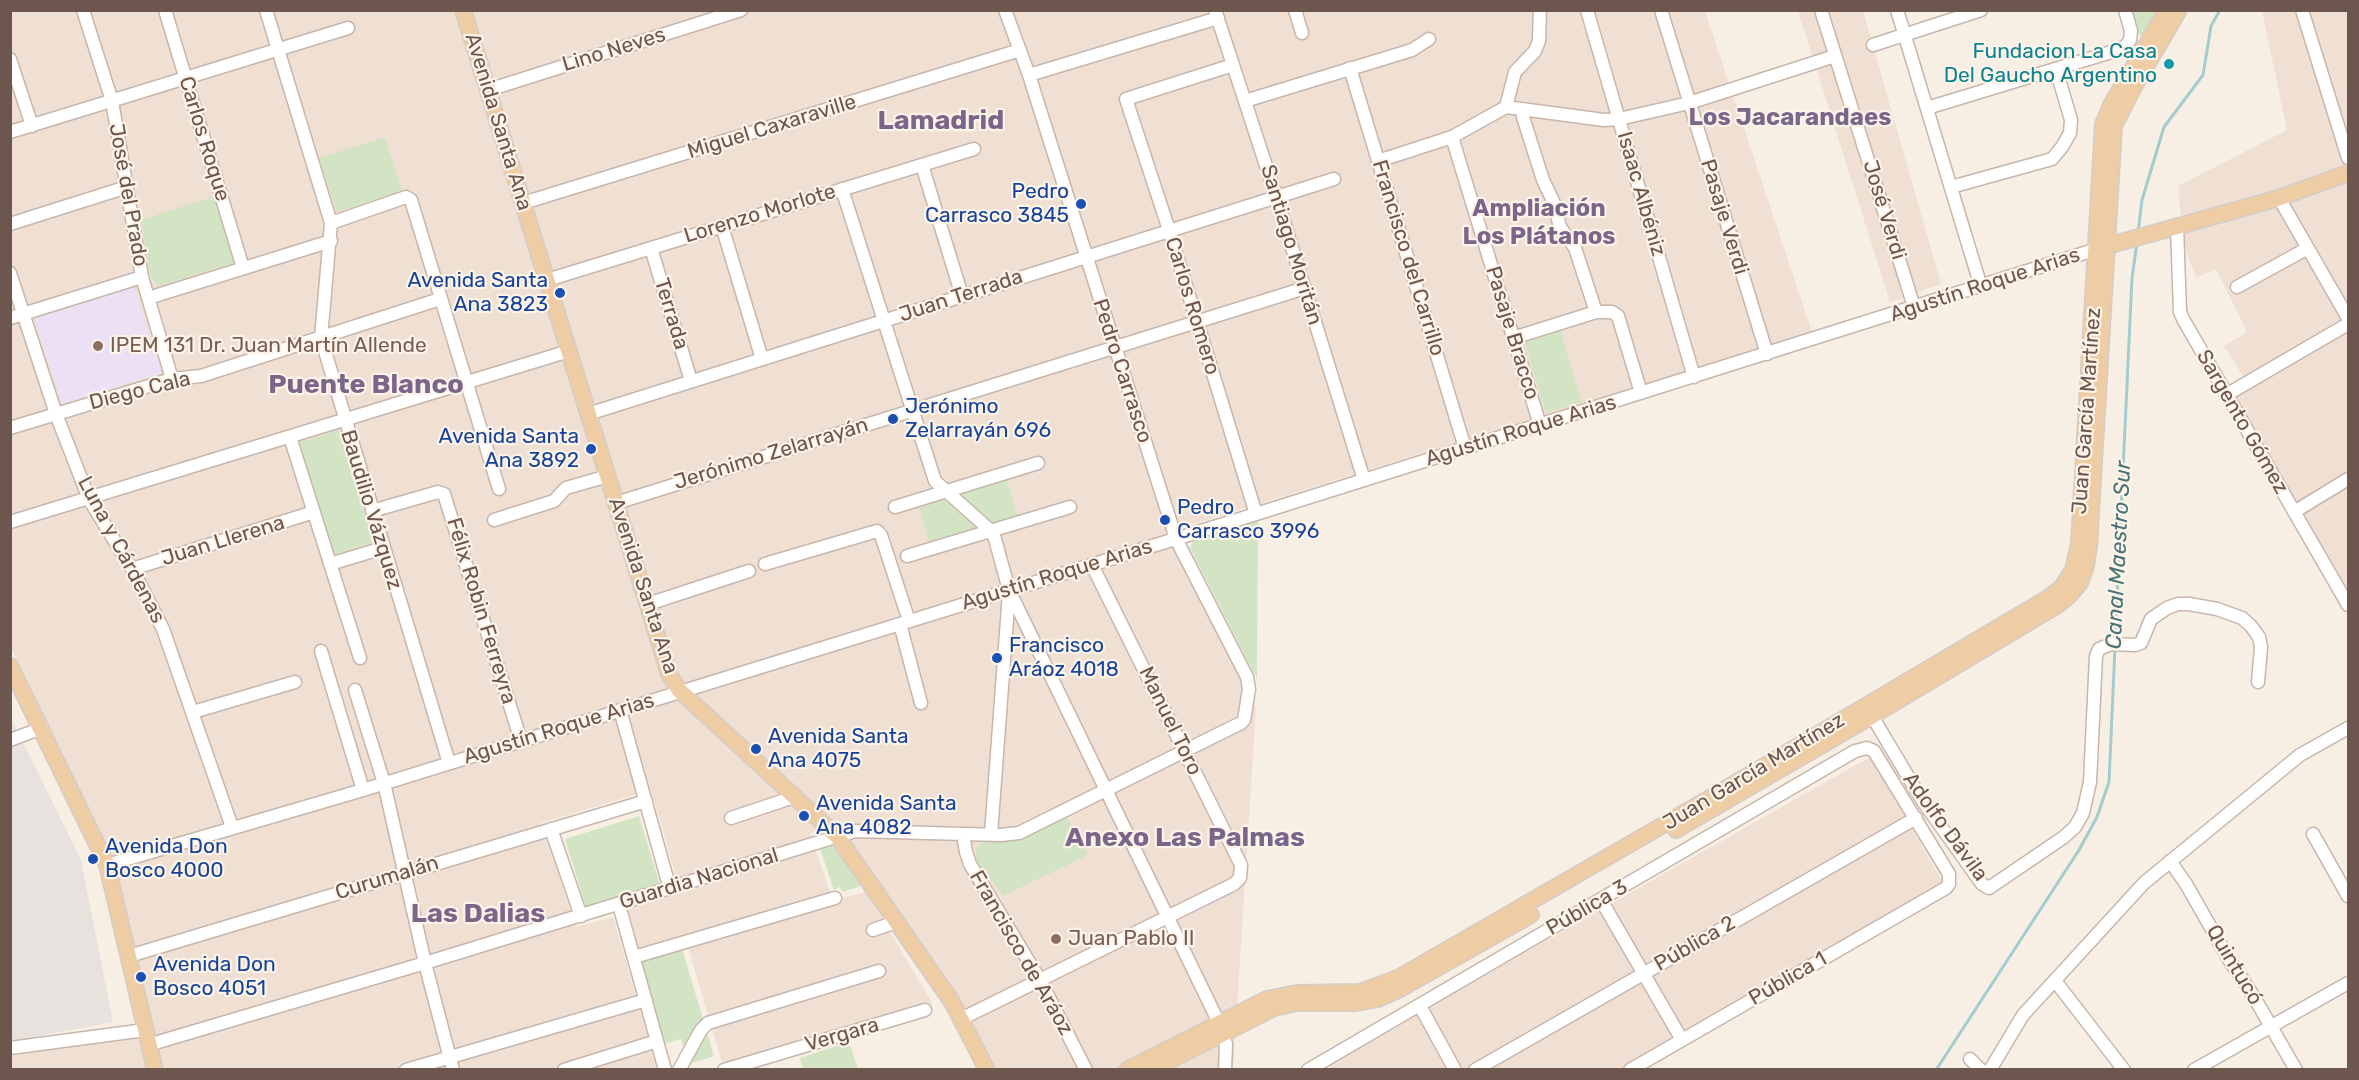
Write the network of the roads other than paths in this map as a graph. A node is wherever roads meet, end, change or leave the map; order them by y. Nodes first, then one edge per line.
1 (83, 10) edge
2 (165, 10) edge
3 (266, 10) edge
4 (463, 10) edge
5 (741, 10) edge
6 (1005, 10) edge
7 (1295, 10) edge
8 (1540, 10) edge
9 (1587, 10) edge
10 (1661, 10) edge
11 (1821, 10) edge
12 (1897, 10) edge
13 (1982, 10) edge
14 (2125, 10) edge
15 (2167, 10) edge
16 (2179, 10) edge
17 (2302, 10) edge
18 (1217, 14) edge
19 (348, 28) dead end
20 (1302, 33) dead end
21 (1905, 35) junction
22 (1429, 39) dead end
23 (1873, 45) dead end
24 (278, 49) junction
25 (1020, 50) junction
26 (1835, 56) junction
27 (10, 59) edge
28 (1233, 65) junction
29 (1350, 68) junction
30 (2056, 69) junction
31 (1029, 75) junction
32 (185, 78) junction
33 (488, 90) junction
34 (112, 101) junction
35 (1245, 102) junction
36 (1689, 103) junction
37 (1506, 107) junction
38 (1927, 108) junction
39 (1523, 110) junction
40 (1619, 119) junction
41 (32, 126) junction
42 (10, 132) edge
43 (1452, 136) junction
44 (974, 148) dead end
45 (2349, 158) edge
46 (1378, 161) junction
47 (922, 165) junction
48 (2349, 173) edge
49 (1334, 179) dead end
50 (127, 187) junction
51 (1951, 187) junction
52 (842, 189) junction
53 (1276, 196) junction
54 (2278, 198) junction
55 (523, 203) junction
56 (331, 223) junction
57 (10, 224) edge
58 (722, 226) junction
59 (2177, 227) junction
60 (1169, 230) junction
61 (331, 241) junction
62 (651, 248) junction
63 (2103, 248) junction
64 (2308, 248) junction
65 (1086, 256) junction
66 (243, 268) junction
67 (10, 273) edge
68 (142, 277) junction
69 (1978, 277) dead end
70 (547, 280) junction
71 (2237, 287) dead end
72 (1305, 288) junction
73 (962, 296) junction
74 (148, 298) junction
75 (440, 299) junction
76 (1914, 307) junction
77 (1596, 312) junction
78 (17, 316) edge
79 (2349, 318) edge
80 (884, 320) junction
81 (1197, 322) junction
82 (2349, 324) edge
83 (321, 338) junction
84 (1513, 338) junction
85 (1115, 347) junction
86 (569, 351) junction
87 (1767, 354) junction
88 (762, 359) junction
89 (1694, 377) junction
90 (171, 379) junction
91 (691, 381) junction
92 (466, 382) junction
93 (1641, 393) junction
94 (2226, 395) junction
95 (913, 410) junction
96 (56, 414) junction
97 (588, 414) junction
98 (344, 420) junction
99 (1539, 425) junction
100 (10, 428) edge
101 (290, 437) junction
102 (1465, 448) junction
103 (1038, 463) dead end
104 (608, 476) junction
105 (2349, 479) edge
106 (1364, 480) junction
107 (499, 489) dead end
108 (946, 492) junction
109 (90, 499) junction
110 (616, 503) junction
111 (895, 507) dead end
112 (1070, 507) dead end
113 (372, 511) junction
114 (314, 512) junction
115 (2294, 512) junction
116 (1256, 514) junction
117 (494, 520) dead end
118 (10, 522) edge
119 (991, 531) junction
120 (1176, 539) junction
121 (383, 548) junction
122 (907, 556) dead end
123 (330, 564) junction
124 (765, 564) dead end
125 (1092, 565) junction
126 (132, 569) junction
127 (748, 571) dead end
128 (1009, 590) junction
129 (648, 604) junction
130 (2349, 605) edge
131 (905, 622) junction
132 (321, 651) dead end
133 (360, 658) dead end
134 (10, 666) edge
135 (295, 682) dead end
136 (2258, 682) dead end
137 (355, 690) dead end
138 (679, 690) junction
139 (921, 704) dead end
140 (620, 710) junction
141 (193, 712) junction
142 (1872, 717) junction
143 (1242, 723) joint
144 (42, 728) junction
145 (2349, 728) edge
146 (10, 740) edge
147 (521, 741) junction
148 (1185, 752) junction
149 (449, 763) junction
150 (384, 783) junction
151 (363, 790) junction
152 (1107, 791) junction
153 (794, 797) junction
154 (646, 801) junction
155 (731, 818) dead end
156 (1916, 818) junction
157 (232, 828) junction
158 (551, 829) junction
159 (963, 834) junction
160 (991, 834) junction
161 (2313, 834) dead end
162 (837, 836) junction
163 (2170, 861) junction
164 (107, 865) junction
165 (405, 873) junction
166 (670, 889) junction
167 (2349, 896) edge
168 (836, 897) dead end
169 (1601, 900) junction
170 (619, 904) junction
171 (581, 916) junction
172 (1168, 917) junction
173 (896, 922) junction
174 (873, 930) dead end
175 (129, 956) junction
176 (634, 957) junction
177 (425, 963) junction
178 (879, 971) dead end
179 (1644, 974) junction
180 (1040, 980) junction
181 (2056, 981) junction
182 (2349, 982) edge
183 (646, 1000) junction
184 (1420, 1006) junction
185 (925, 1010) dead end
186 (961, 1019) junction
187 (2271, 1026) junction
188 (1221, 1028) junction
189 (145, 1030) junction
190 (1682, 1040) junction
191 (657, 1041) junction
192 (148, 1045) junction
193 (10, 1048) edge
194 (1970, 1059) dead end
195 (451, 1063) edge
196 (1322, 1066) edge
197 (155, 1070) edge
198 (406, 1070) edge
199 (564, 1070) edge
200 (665, 1070) edge
201 (679, 1070) edge
202 (724, 1070) edge
203 (987, 1070) edge
204 (1086, 1070) edge
205 (1127, 1070) edge
206 (1151, 1070) edge
207 (1225, 1070) edge
208 (1308, 1070) edge
209 (1455, 1070) edge
210 (1475, 1070) edge
211 (1630, 1070) edge
212 (1981, 1070) edge
213 (1989, 1070) edge
214 (2124, 1070) edge
215 (2194, 1070) edge
216 (2296, 1070) edge

1 - 34 street, José del Prado
2 - 32 street, Carlos Roque
3 - 24 street, Baudilio Vázquez
4 - 33 main road, Avenida Santa Ana
5 - 33 street, Lino Neves
6 - 25 street, Pedro Carrasco
7 - 20 street
8 - 37 street
9 - 40 street, Isaac Albéniz
10 - 36 street, Pasaje Verdi
11 - 26 street, José Verdi
12 - 21 street
13 - 21 street
14 - 30 street
15 - 63 main road
16 - 63 main road
17 - 45 street
18 - 28 street, Santiago Moritán
18 - 31 street
19 - 24 street
21 - 23 street
21 - 38 street
22 - 29 street
24 - 32 street
24 - 56 street, Baudilio Vázquez
25 - 31 street, Pedro Carrasco
25 - 55 street, Miguel Caxaraville
26 - 36 street
26 - 76 street, José Verdi
27 - 41 street
28 - 35 street, Santiago Moritán
28 - 60 street, Carlos Romero
29 - 35 street
29 - 46 street, Francisco del Carrillo
30 - 38 street
30 - 51 street
31 - 65 street, Pedro Carrasco
32 - 34 street
32 - 66 street, Carlos Roque
33 - 55 main road, Avenida Santa Ana
34 - 41 street
34 - 50 street, José del Prado
35 - 53 street, Santiago Moritán
36 - 40 street
36 - 87 street, Pasaje Verdi
37 - 39 street
37 - 43 street
38 - 51 street
39 - 40 street
39 - 77 street
40 - 89 street, Isaac Albéniz
41 - 42 street
43 - 46 street
43 - 84 street, Pasaje Bracco
44 - 47 street, Lorenzo Morlote
46 - 102 street, Francisco del Carrillo
47 - 52 street, Lorenzo Morlote
47 - 73 street
48 - 54 main road
49 - 53 street, Juan Terrada
50 - 57 street
50 - 68 street, José del Prado
51 - 69 street
52 - 58 street, Lorenzo Morlote
52 - 80 street
53 - 60 street, Juan Terrada
53 - 72 street, Santiago Moritán
54 - 59 main road
54 - 64 street
55 - 70 main road, Avenida Santa Ana
56 - 61 street, Baudilio Vázquez
56 - 75 street
58 - 62 street, Lorenzo Morlote
58 - 88 street
59 - 63 main road
59 - 94 street, Sargento Gómez
60 - 65 street, Juan Terrada
60 - 81 street, Carlos Romero
61 - 66 street
61 - 83 street, Baudilio Vázquez
62 - 70 street, Lorenzo Morlote
62 - 91 street, Terrada
63 - 76 street, Agustín Roque Arias
63 - 142 main road, Juan García Martínez
63 - 188 main road, Juan García Martínez
64 - 71 street
64 - 79 street
65 - 73 street, Juan Terrada
65 - 85 street, Pedro Carrasco
66 - 74 street
67 - 78 street, Luna y Cárdenas
68 - 74 street, José del Prado
68 - 78 street
70 - 86 main road, Avenida Santa Ana
72 - 81 street, Jerónimo Zelarrayán
72 - 106 street, Santiago Moritán
73 - 80 street, Juan Terrada
74 - 90 street, José del Prado
75 - 83 street, Diego Cala
75 - 92 street
76 - 87 street, Agustín Roque Arias
77 - 84 street
77 - 93 street
78 - 96 street, Luna y Cárdenas
80 - 88 street, Juan Terrada
80 - 95 street
81 - 85 street, Jerónimo Zelarrayán
81 - 116 street, Carlos Romero
82 - 94 street
83 - 90 street, Diego Cala
83 - 98 street, Baudilio Vázquez
84 - 99 street, Pasaje Bracco
85 - 95 street, Jerónimo Zelarrayán
85 - 120 street, Pedro Carrasco
86 - 92 street
86 - 97 main road, Avenida Santa Ana
87 - 89 street, Agustín Roque Arias
88 - 91 street, Juan Terrada
89 - 93 street, Agustín Roque Arias
90 - 96 street, Diego Cala
91 - 97 street, Juan Terrada
92 - 98 street
92 - 107 street
93 - 99 street, Agustín Roque Arias
94 - 115 street, Sargento Gómez
95 - 108 street
95 - 110 street, Jerónimo Zelarrayán
96 - 100 street, Diego Cala
96 - 109 street, Luna y Cárdenas
97 - 104 main road, Avenida Santa Ana
98 - 101 street
98 - 113 street, Baudilio Vázquez
99 - 102 street, Agustín Roque Arias
101 - 109 street
101 - 114 street
102 - 106 street, Agustín Roque Arias
103 - 108 street
104 - 110 main road, Avenida Santa Ana
104 - 117 street
105 - 115 street
106 - 116 street, Agustín Roque Arias
108 - 111 street
108 - 119 street
109 - 118 street
109 - 126 street, Luna y Cárdenas
110 - 129 main road, Avenida Santa Ana
112 - 119 street
113 - 121 street, Baudilio Vázquez
113 - 147 street, Félix Robin Ferreyra
114 - 123 street
114 - 126 street, Juan Llerena
115 - 130 street, Sargento Gómez
116 - 120 street, Agustín Roque Arias
119 - 122 street
119 - 128 street
120 - 125 street, Agustín Roque Arias
120 - 143 street, Pedro Carrasco
121 - 123 street
121 - 149 street, Baudilio Vázquez
123 - 133 street
124 - 131 street
125 - 128 street, Agustín Roque Arias
125 - 148 street, Manuel Toro
126 - 141 street, Luna y Cárdenas
127 - 129 street
128 - 131 street, Agustín Roque Arias
128 - 152 street
128 - 160 street
129 - 138 main road, Avenida Santa Ana
131 - 138 street, Agustín Roque Arias
131 - 139 street
132 - 151 street
134 - 144 main road
135 - 141 street
136 - 142 street, Adolfo Dávila
137 - 150 street
138 - 140 street, Agustín Roque Arias
138 - 153 main road, Avenida Santa Ana
140 - 147 street, Agustín Roque Arias
140 - 154 street
141 - 157 street, Luna y Cárdenas
142 - 188 main road, Juan García Martínez
143 - 148 street, Guardia Nacional
144 - 146 street
144 - 164 main road
145 - 163 street
147 - 149 street, Agustín Roque Arias
148 - 152 street, Guardia Nacional
148 - 172 street, Manuel Toro
149 - 150 street, Agustín Roque Arias
150 - 151 street, Agustín Roque Arias
150 - 165 street
151 - 157 street, Agustín Roque Arias
152 - 160 street, Guardia Nacional
152 - 172 street
153 - 155 street
153 - 162 main road, Avenida Santa Ana
154 - 158 street, Curumalán
154 - 166 street
156 - 169 street, Pública 3
156 - 179 street, Pública 2
156 - 190 street, Pública 1
157 - 164 street, Agustín Roque Arias
158 - 165 street, Curumalán
158 - 171 street
159 - 160 street, Guardia Nacional
159 - 162 street, Guardia Nacional
159 - 180 street, Francisco de Aráoz
161 - 167 street
162 - 166 street, Guardia Nacional
162 - 173 main road, Avenida Santa Ana
163 - 181 street
163 - 187 street, Quintucó
164 - 175 main road
165 - 175 street, Curumalán
165 - 177 street
166 - 170 street, Guardia Nacional
168 - 176 street
169 - 179 street
169 - 184 street, Pública 3
170 - 171 street, Guardia Nacional
170 - 176 street
171 - 177 street, Guardia Nacional
172 - 180 street
172 - 188 street
173 - 174 street
173 - 186 main road, Avenida Santa Ana
175 - 189 main road
176 - 183 street
177 - 192 street, Guardia Nacional
177 - 195 street
178 - 201 street
179 - 190 street
179 - 210 street, Pública 2
180 - 186 street
180 - 204 street, Francisco de Aráoz
181 - 213 street
181 - 214 street
182 - 187 street
183 - 191 street
183 - 195 street
184 - 196 street, Pública 3
184 - 209 street
185 - 202 street, Vergara
186 - 203 main road, Avenida Santa Ana
187 - 215 street
187 - 216 street, Quintucó
188 - 205 main road, Juan García Martínez
188 - 206 main road, Juan García Martínez
188 - 207 street
189 - 192 main road
189 - 193 street
190 - 211 street, Pública 1
191 - 199 street
191 - 200 street
192 - 197 main road
194 - 212 street
195 - 198 street
196 - 208 street, Pública 3

